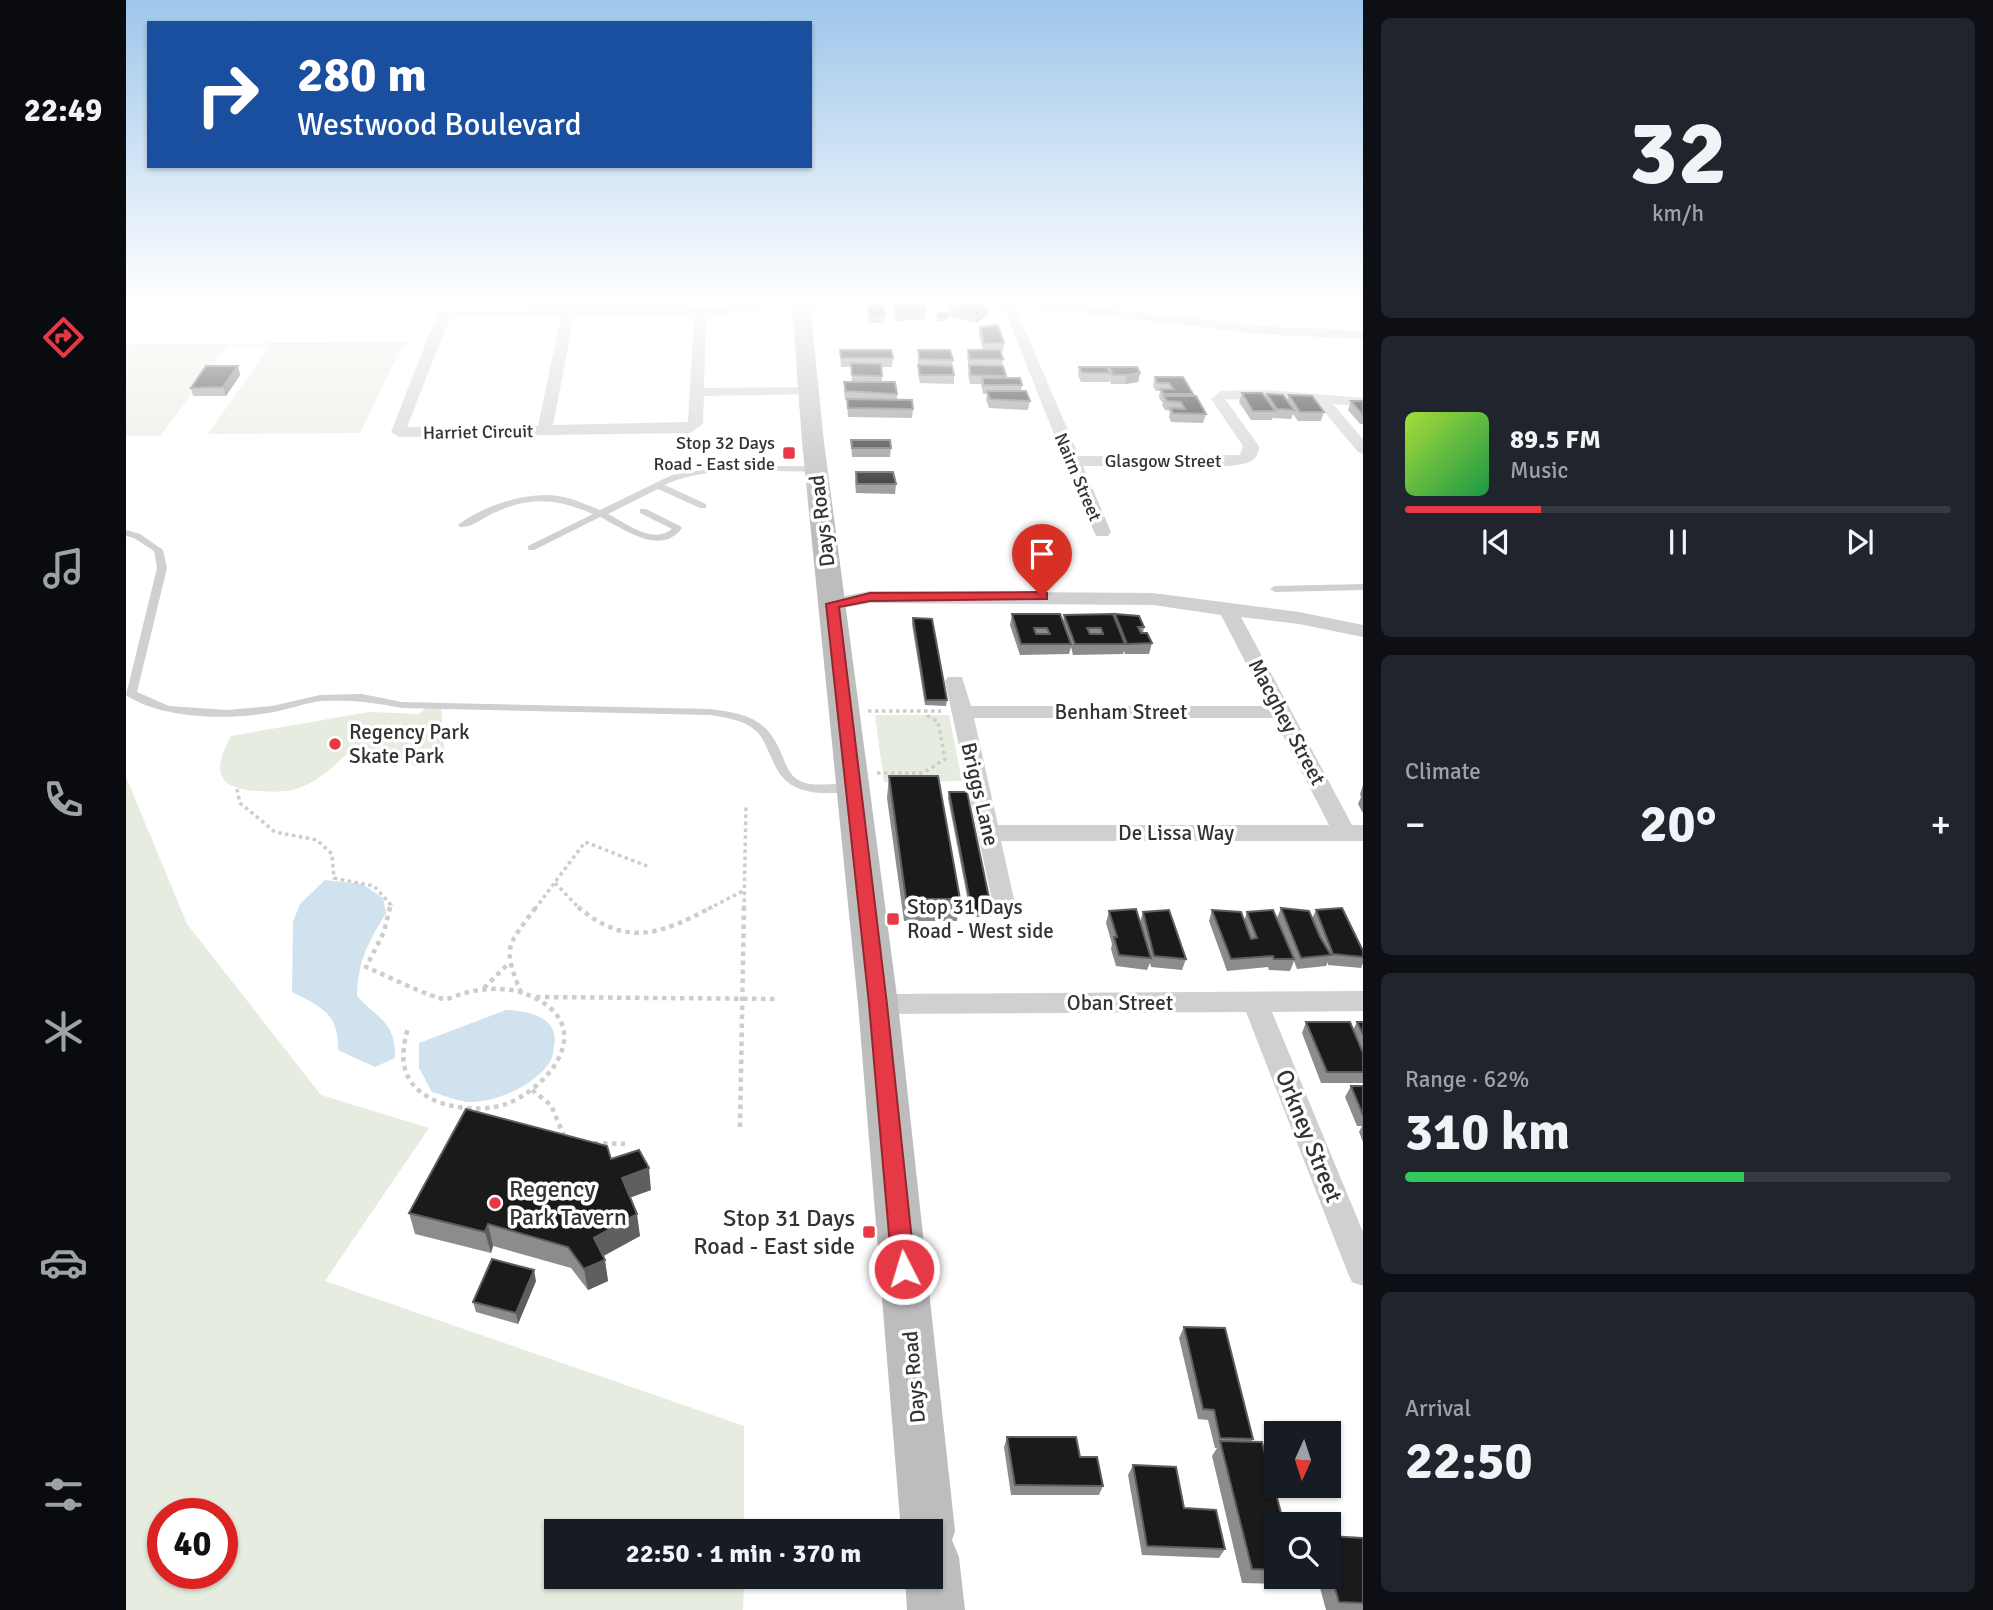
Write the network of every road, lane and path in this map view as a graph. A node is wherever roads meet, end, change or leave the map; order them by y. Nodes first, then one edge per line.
1 (417, 379) edge
2 (555, 379) edge
3 (696, 379) edge
4 (807, 379) edge
5 (1038, 379) edge
6 (808, 391) junction
7 (696, 392) junction
8 (1322, 400) junction
9 (1363, 402) edge
10 (544, 431) junction
11 (1363, 449) edge
12 (1070, 461) junction
13 (816, 469) junction
14 (658, 485) junction
15 (703, 506) dead end
16 (643, 511) dead end
17 (599, 514) junction
18 (463, 525) dead end
19 (1102, 532) dead end
20 (126, 533) edge
21 (531, 548) dead end
22 (1363, 587) edge
23 (1275, 589) dead end
24 (832, 604) junction
25 (1228, 610) junction
26 (1363, 631) edge
27 (955, 681) dead end
28 (927, 711) junction
29 (954, 712) junction
30 (1281, 712) junction
31 (870, 724) dead end
32 (863, 774) junction
33 (237, 789) dead end
34 (746, 806) dead end
35 (989, 833) junction
36 (1354, 833) edge
37 (647, 866) dead end
38 (554, 882) junction
39 (745, 890) junction
40 (1004, 908) dead end
41 (509, 963) junction
42 (482, 989) junction
43 (521, 993) junction
44 (534, 997) junction
45 (744, 998) junction
46 (779, 999) dead end
47 (1255, 1002) junction
48 (1363, 1002) edge
49 (878, 1004) junction
50 (408, 1027) dead end
51 (532, 1090) junction
52 (740, 1127) dead end
53 (575, 1140) edge
54 (585, 1142) edge
55 (625, 1144) dead end
56 (1363, 1271) edge
57 (928, 1519) edge
58 (934, 1589) edge
59 (936, 1610) edge

1 - 10 street, Harriet Circuit
2 - 10 street
3 - 7 street, Harriet Circuit
4 - 6 street, Days Road
5 - 12 street, Nairn Street
6 - 7 street
6 - 13 street, Days Road
7 - 10 street, Harriet Circuit
8 - 9 street, Glasgow Street
8 - 11 street
8 - 12 street, Glasgow Street
12 - 19 street, Nairn Street
13 - 14 lane
13 - 24 street, Days Road
14 - 15 lane
14 - 17 lane
16 - 17 lane
17 - 18 lane
17 - 21 lane
20 - 32 lane
22 - 23 lane
24 - 25 street
24 - 32 street, Days Road
25 - 26 street
25 - 30 street, Macghey Street
27 - 29 street, Briggs Lane
28 - 29 path
28 - 31 path
28 - 32 path
29 - 30 street, Benham Street
29 - 35 street, Briggs Lane
30 - 36 street, Macghey Street
32 - 49 street, Days Road
33 - 42 path
34 - 39 path
35 - 36 street, De Lissa Way
35 - 40 street, Briggs Lane
37 - 38 path
38 - 39 path
38 - 41 path
39 - 45 path
41 - 42 path
41 - 43 path
42 - 43 path
43 - 44 path
44 - 45 path
44 - 51 path
45 - 46 path
45 - 52 path
47 - 48 street, Oban Street
47 - 49 street, Oban Street
47 - 56 street, Orkney Street
49 - 57 street, Days Road
50 - 51 path
51 - 53 path
54 - 55 path
58 - 59 street

